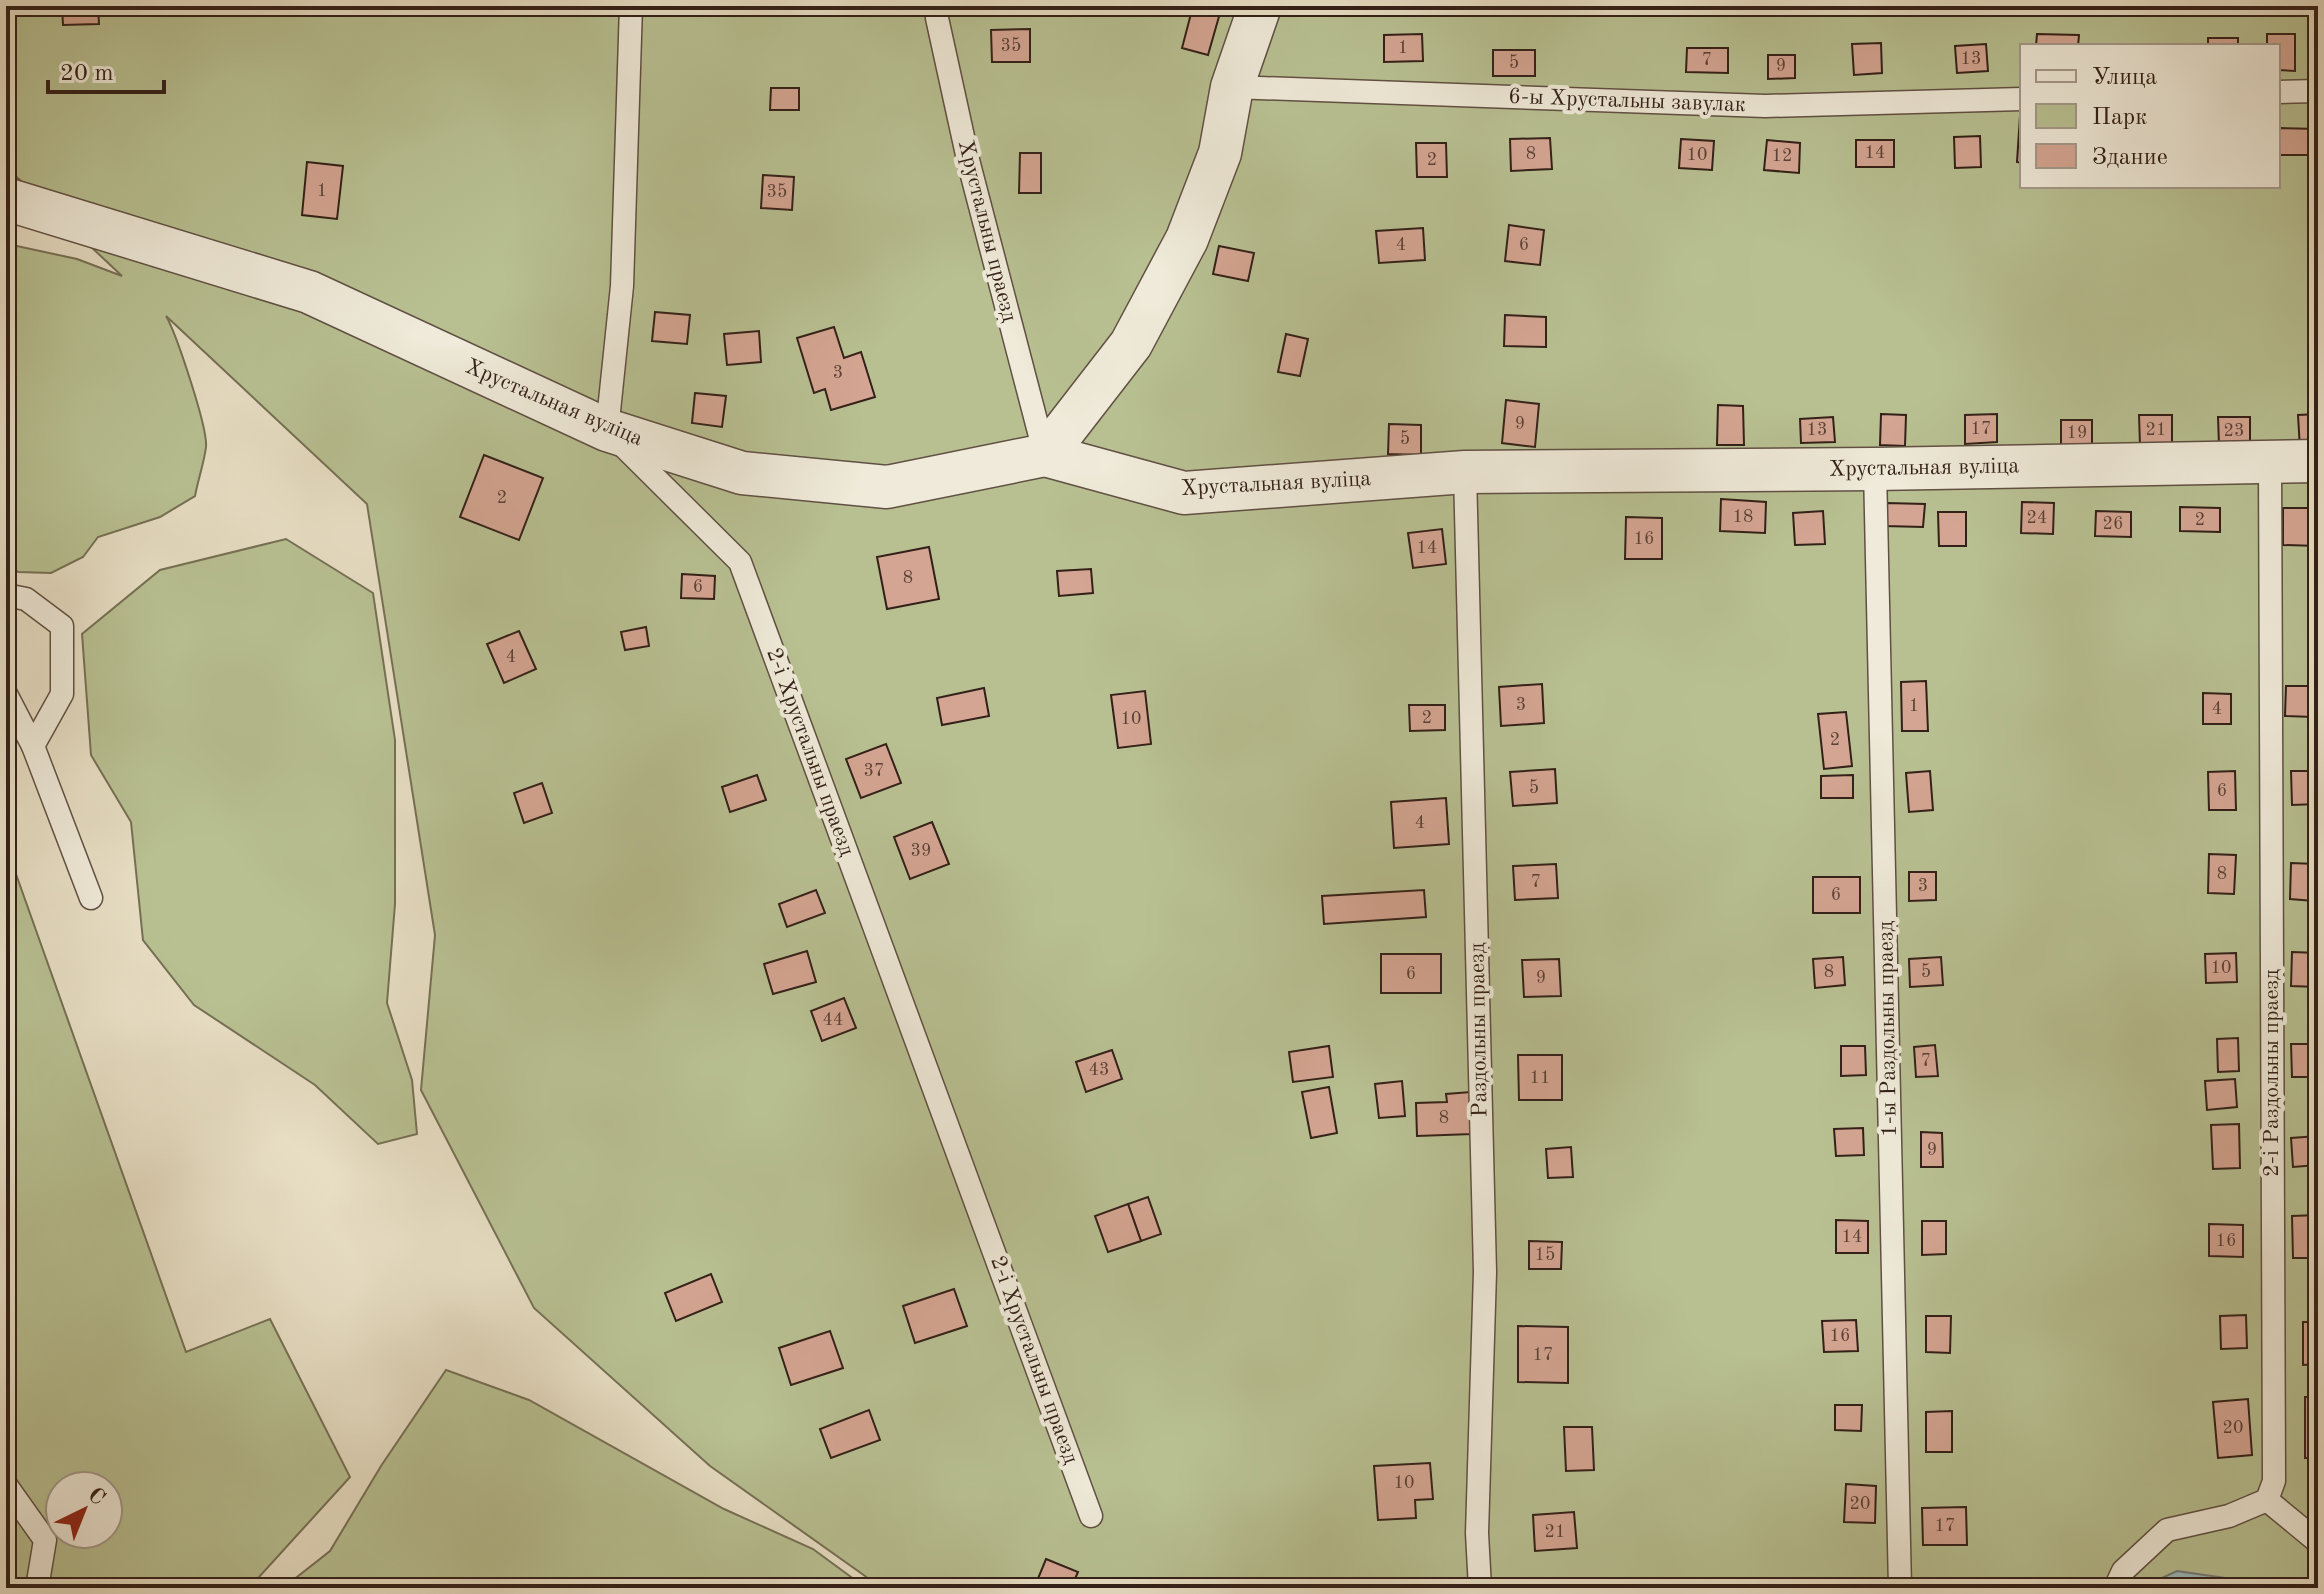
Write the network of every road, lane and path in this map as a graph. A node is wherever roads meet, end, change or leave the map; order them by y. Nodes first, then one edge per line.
1 (631, 6) edge
2 (937, 6) edge
3 (1260, 6) edge
4 (1232, 87) junction
5 (2318, 91) edge
6 (2280, 92) edge
7 (2020, 99) edge
8 (6, 199) edge
9 (607, 430) junction
10 (1045, 455) junction
11 (2270, 461) junction
12 (2318, 461) edge
13 (1875, 469) junction
14 (1465, 472) junction
15 (6, 595) edge
16 (6, 694) edge
17 (33, 746) junction
18 (91, 898) dead end
19 (6, 1485) edge
20 (2267, 1500) junction
21 (1091, 1516) dead end
22 (2318, 1542) edge
23 (37, 1588) edge
24 (1480, 1588) edge
25 (1900, 1588) edge
26 (2115, 1588) edge

1 - 9 lane
2 - 10 lane, Хрустальны праезд
3 - 4 street
4 - 7 lane, 6-ы Хрустальны завулак
4 - 10 street
5 - 6 lane
8 - 9 street, Хрустальная вуліца
9 - 10 street, Хрустальная вуліца
9 - 21 lane, 2-і Хрустальны праезд
10 - 14 street, Хрустальная вуліца
11 - 12 street, Хрустальная вуліца
11 - 13 street, Хрустальная вуліца
11 - 20 lane, 2-і Раздольны праезд
13 - 14 street, Хрустальная вуліца
13 - 25 lane, 1-ы Раздольны праезд
14 - 24 lane, Раздольны праезд
15 - 17 lane
16 - 17 lane
17 - 18 lane
19 - 23 lane
20 - 22 lane
20 - 26 lane

